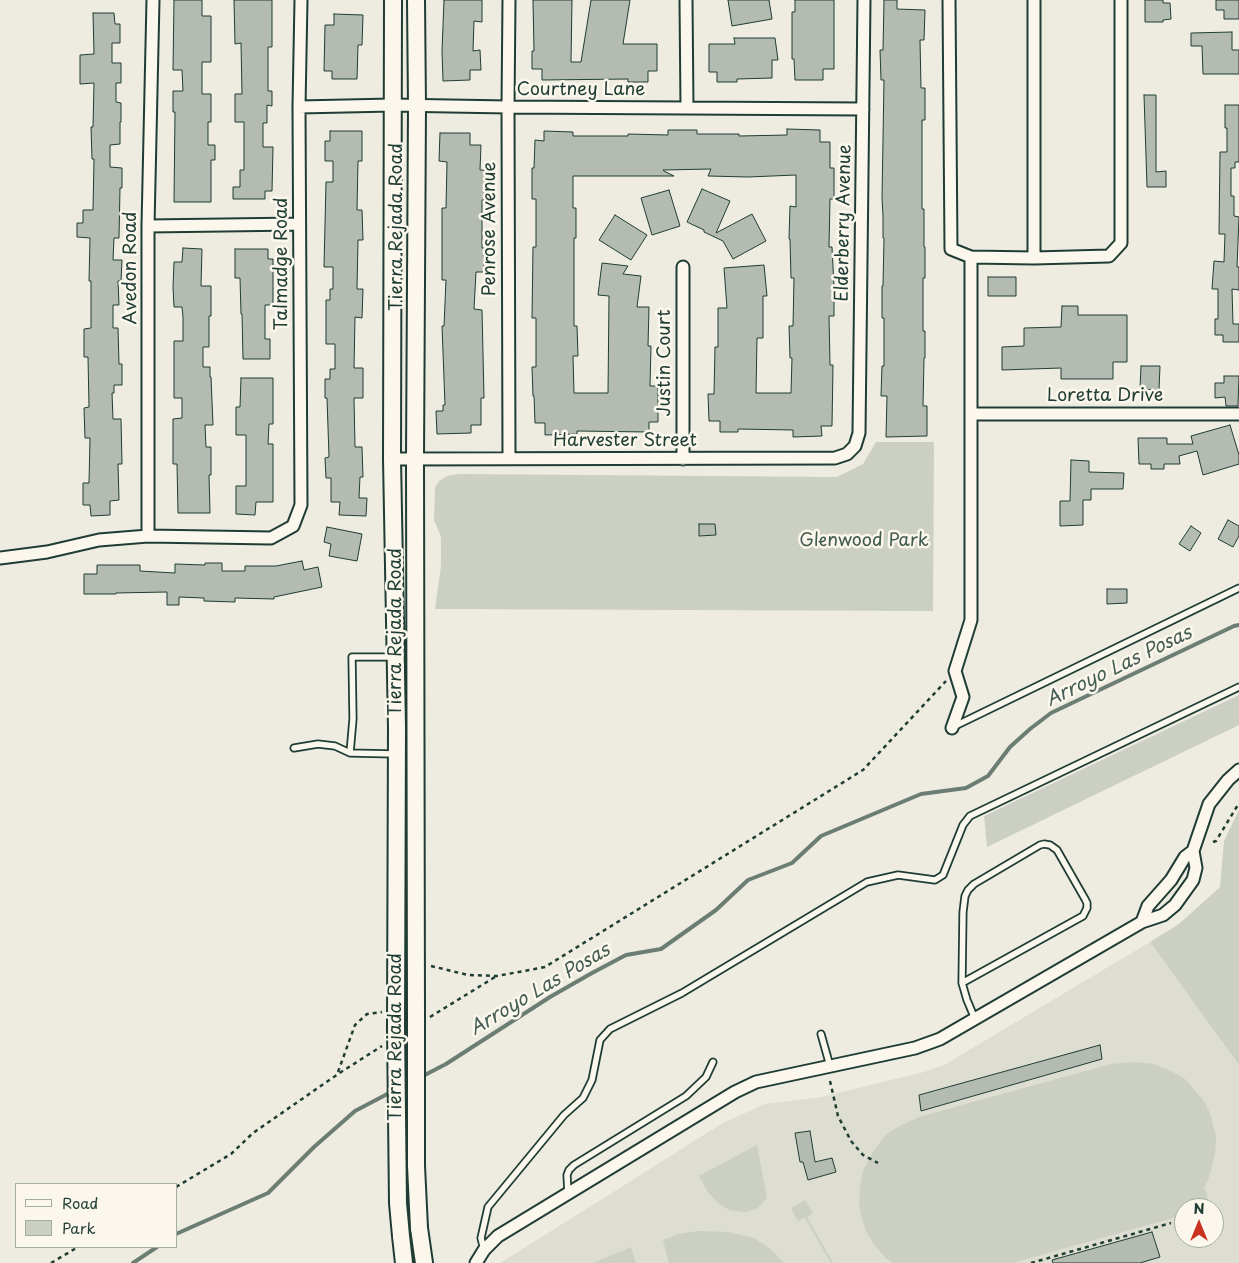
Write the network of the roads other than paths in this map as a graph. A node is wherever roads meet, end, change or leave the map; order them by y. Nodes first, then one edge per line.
1 (153, 0) edge
2 (301, 0) edge
3 (393, 0) edge
4 (416, 0) edge
5 (509, 0) edge
6 (686, 0) edge
7 (864, 0) edge
8 (949, 0) edge
9 (1034, 0) edge
10 (1121, 0) edge
11 (392, 105) junction
12 (417, 106) junction
13 (299, 107) junction
14 (508, 107) junction
15 (687, 108) junction
16 (863, 108) junction
17 (299, 224) junction
18 (148, 226) junction
19 (971, 257) junction
20 (1034, 258) junction
21 (683, 267) dead end
22 (972, 414) junction
23 (1239, 414) edge
24 (855, 446) joint
25 (415, 458) junction
26 (508, 458) junction
27 (392, 459) junction
28 (683, 459) junction
29 (148, 536) junction
30 (0, 558) edge
31 (1239, 588) edge
32 (396, 657) junction
33 (1239, 687) edge
34 (952, 728) joint
35 (294, 748) dead end
36 (350, 753) junction
37 (397, 754) junction
38 (1239, 770) edge
39 (1193, 851) junction
40 (1142, 922) junction
41 (962, 983) junction
42 (975, 1019) junction
43 (821, 1034) dead end
44 (713, 1062) dead end
45 (830, 1066) junction
46 (568, 1194) junction
47 (484, 1250) junction
48 (404, 1263) edge
49 (424, 1263) edge
50 (476, 1263) edge

1 - 18 street, Avedon Road
2 - 13 street, Talmadge Road
3 - 11 main road, Tierra Rejada Road
4 - 12 main road, Tierra Rejada Road
5 - 14 street, Penrose Avenue
6 - 15 street
7 - 16 street, Elderberry Avenue
8 - 19 street
9 - 20 street
10 - 20 street
11 - 12 street, Courtney Lane
11 - 13 street, Courtney Lane
11 - 27 main road, Tierra Rejada Road
12 - 14 street, Courtney Lane
12 - 25 main road, Tierra Rejada Road
13 - 17 street, Talmadge Road
14 - 15 street, Courtney Lane
14 - 26 street, Penrose Avenue
15 - 16 street, Courtney Lane
16 - 24 street, Elderberry Avenue
17 - 18 street
17 - 29 street, Talmadge Road
18 - 29 street, Avedon Road
19 - 20 street
19 - 22 street
21 - 28 street, Justin Court
22 - 23 street, Loretta Drive
22 - 34 street
24 - 28 street, Harvester Street
25 - 26 street, Harvester Street
25 - 27 street, Harvester Street
25 - 49 main road, Tierra Rejada Road, bridge
26 - 28 street, Harvester Street
27 - 32 main road, Tierra Rejada Road
29 - 30 street
31 - 34 lane
32 - 36 lane
32 - 37 main road, Tierra Rejada Road
33 - 47 lane
35 - 36 lane
36 - 37 lane
37 - 48 main road, Tierra Rejada Road, bridge
38 - 39 street
39 - 40 street
39 - 40 street
40 - 42 street
41 - 41 lane
41 - 42 lane
42 - 45 street
43 - 45 lane
44 - 46 lane
45 - 46 street
46 - 47 street
47 - 50 street

